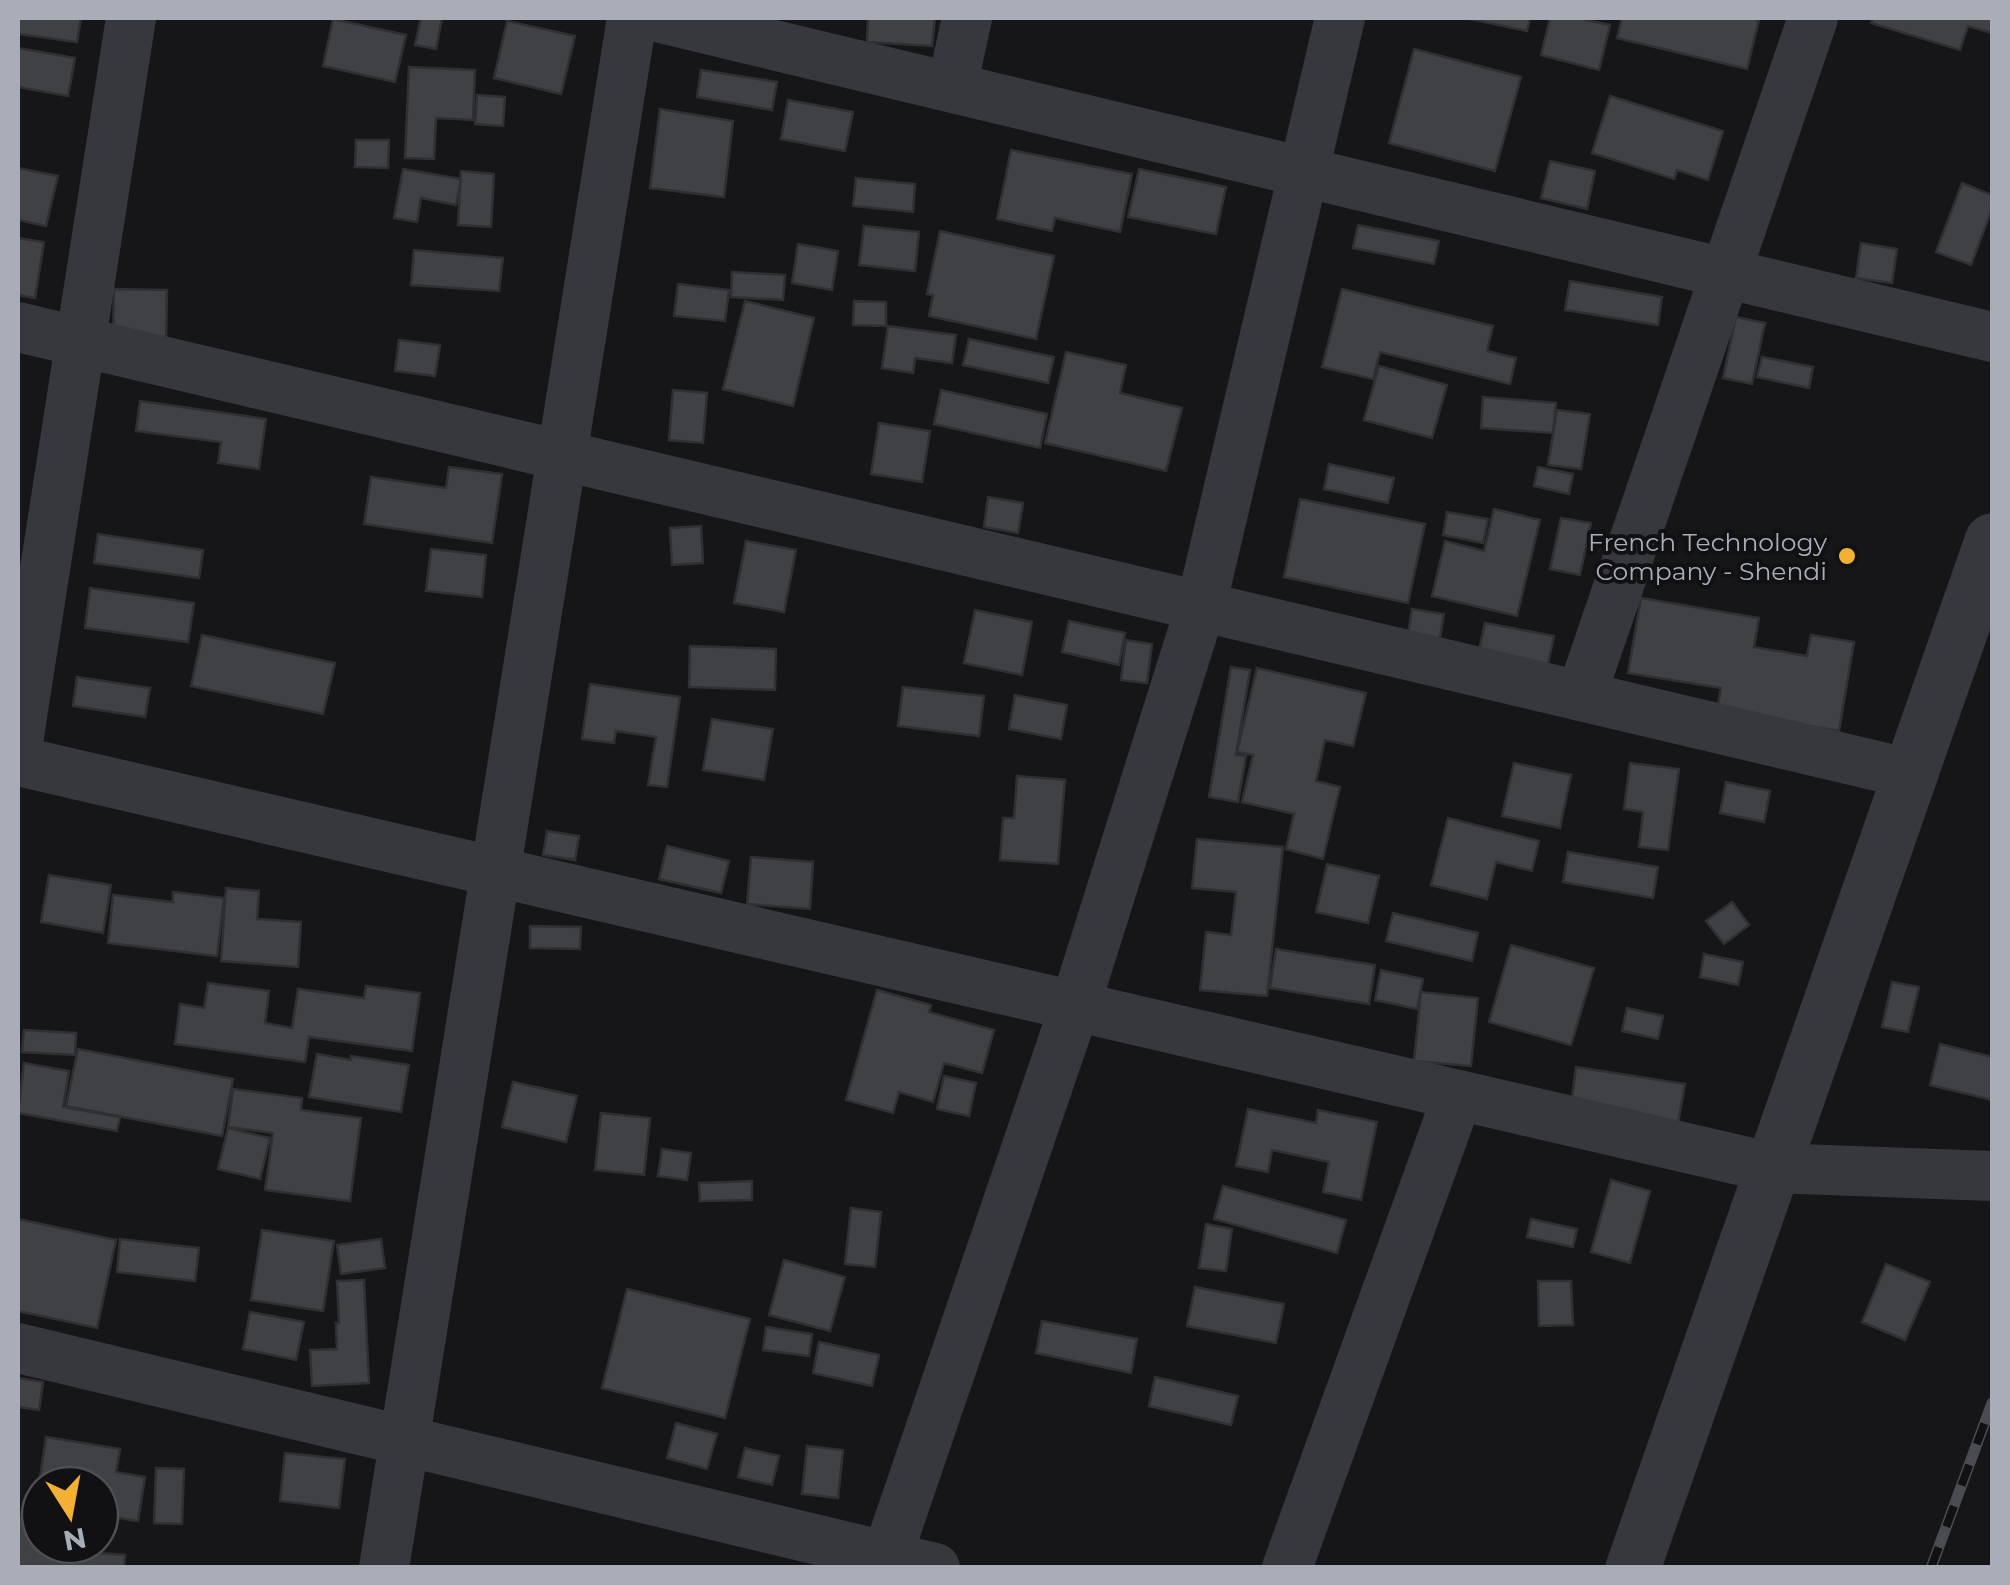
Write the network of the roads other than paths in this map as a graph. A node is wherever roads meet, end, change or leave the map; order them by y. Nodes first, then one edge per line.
1 (131, 18) edge
2 (632, 18) edge
3 (661, 18) edge
4 (967, 18) edge
5 (1340, 18) edge
6 (1813, 18) edge
7 (952, 87) junction
8 (1301, 171) junction
9 (1725, 274) junction
10 (18, 327) edge
11 (1992, 338) edge
12 (80, 342) junction
13 (562, 456) junction
14 (1992, 541) edge
15 (1201, 606) junction
16 (1581, 696) junction
17 (18, 742) edge
18 (18, 761) edge
19 (1911, 774) junction
20 (496, 872) junction
21 (1075, 1006) junction
22 (1458, 1095) junction
23 (1774, 1168) junction
24 (1992, 1176) edge
25 (18, 1348) edge
26 (405, 1440) junction
27 (885, 1562) edge
28 (384, 1568) edge
29 (935, 1568) edge
30 (1287, 1568) edge
31 (1633, 1568) edge

1 - 12 street
2 - 13 street
3 - 7 street
4 - 7 street
5 - 8 street
6 - 9 street
7 - 8 street
8 - 9 street
8 - 15 street
9 - 11 street
9 - 16 street
10 - 12 street
12 - 13 street
12 - 17 street
13 - 15 street
13 - 20 street
14 - 19 street
15 - 16 street
15 - 21 street
16 - 19 street
18 - 20 street
19 - 23 street
20 - 21 street
20 - 26 street
21 - 22 street
21 - 27 street
22 - 23 street
22 - 30 street
23 - 24 street
23 - 31 street
25 - 26 street
26 - 27 street
26 - 28 street
27 - 29 street

